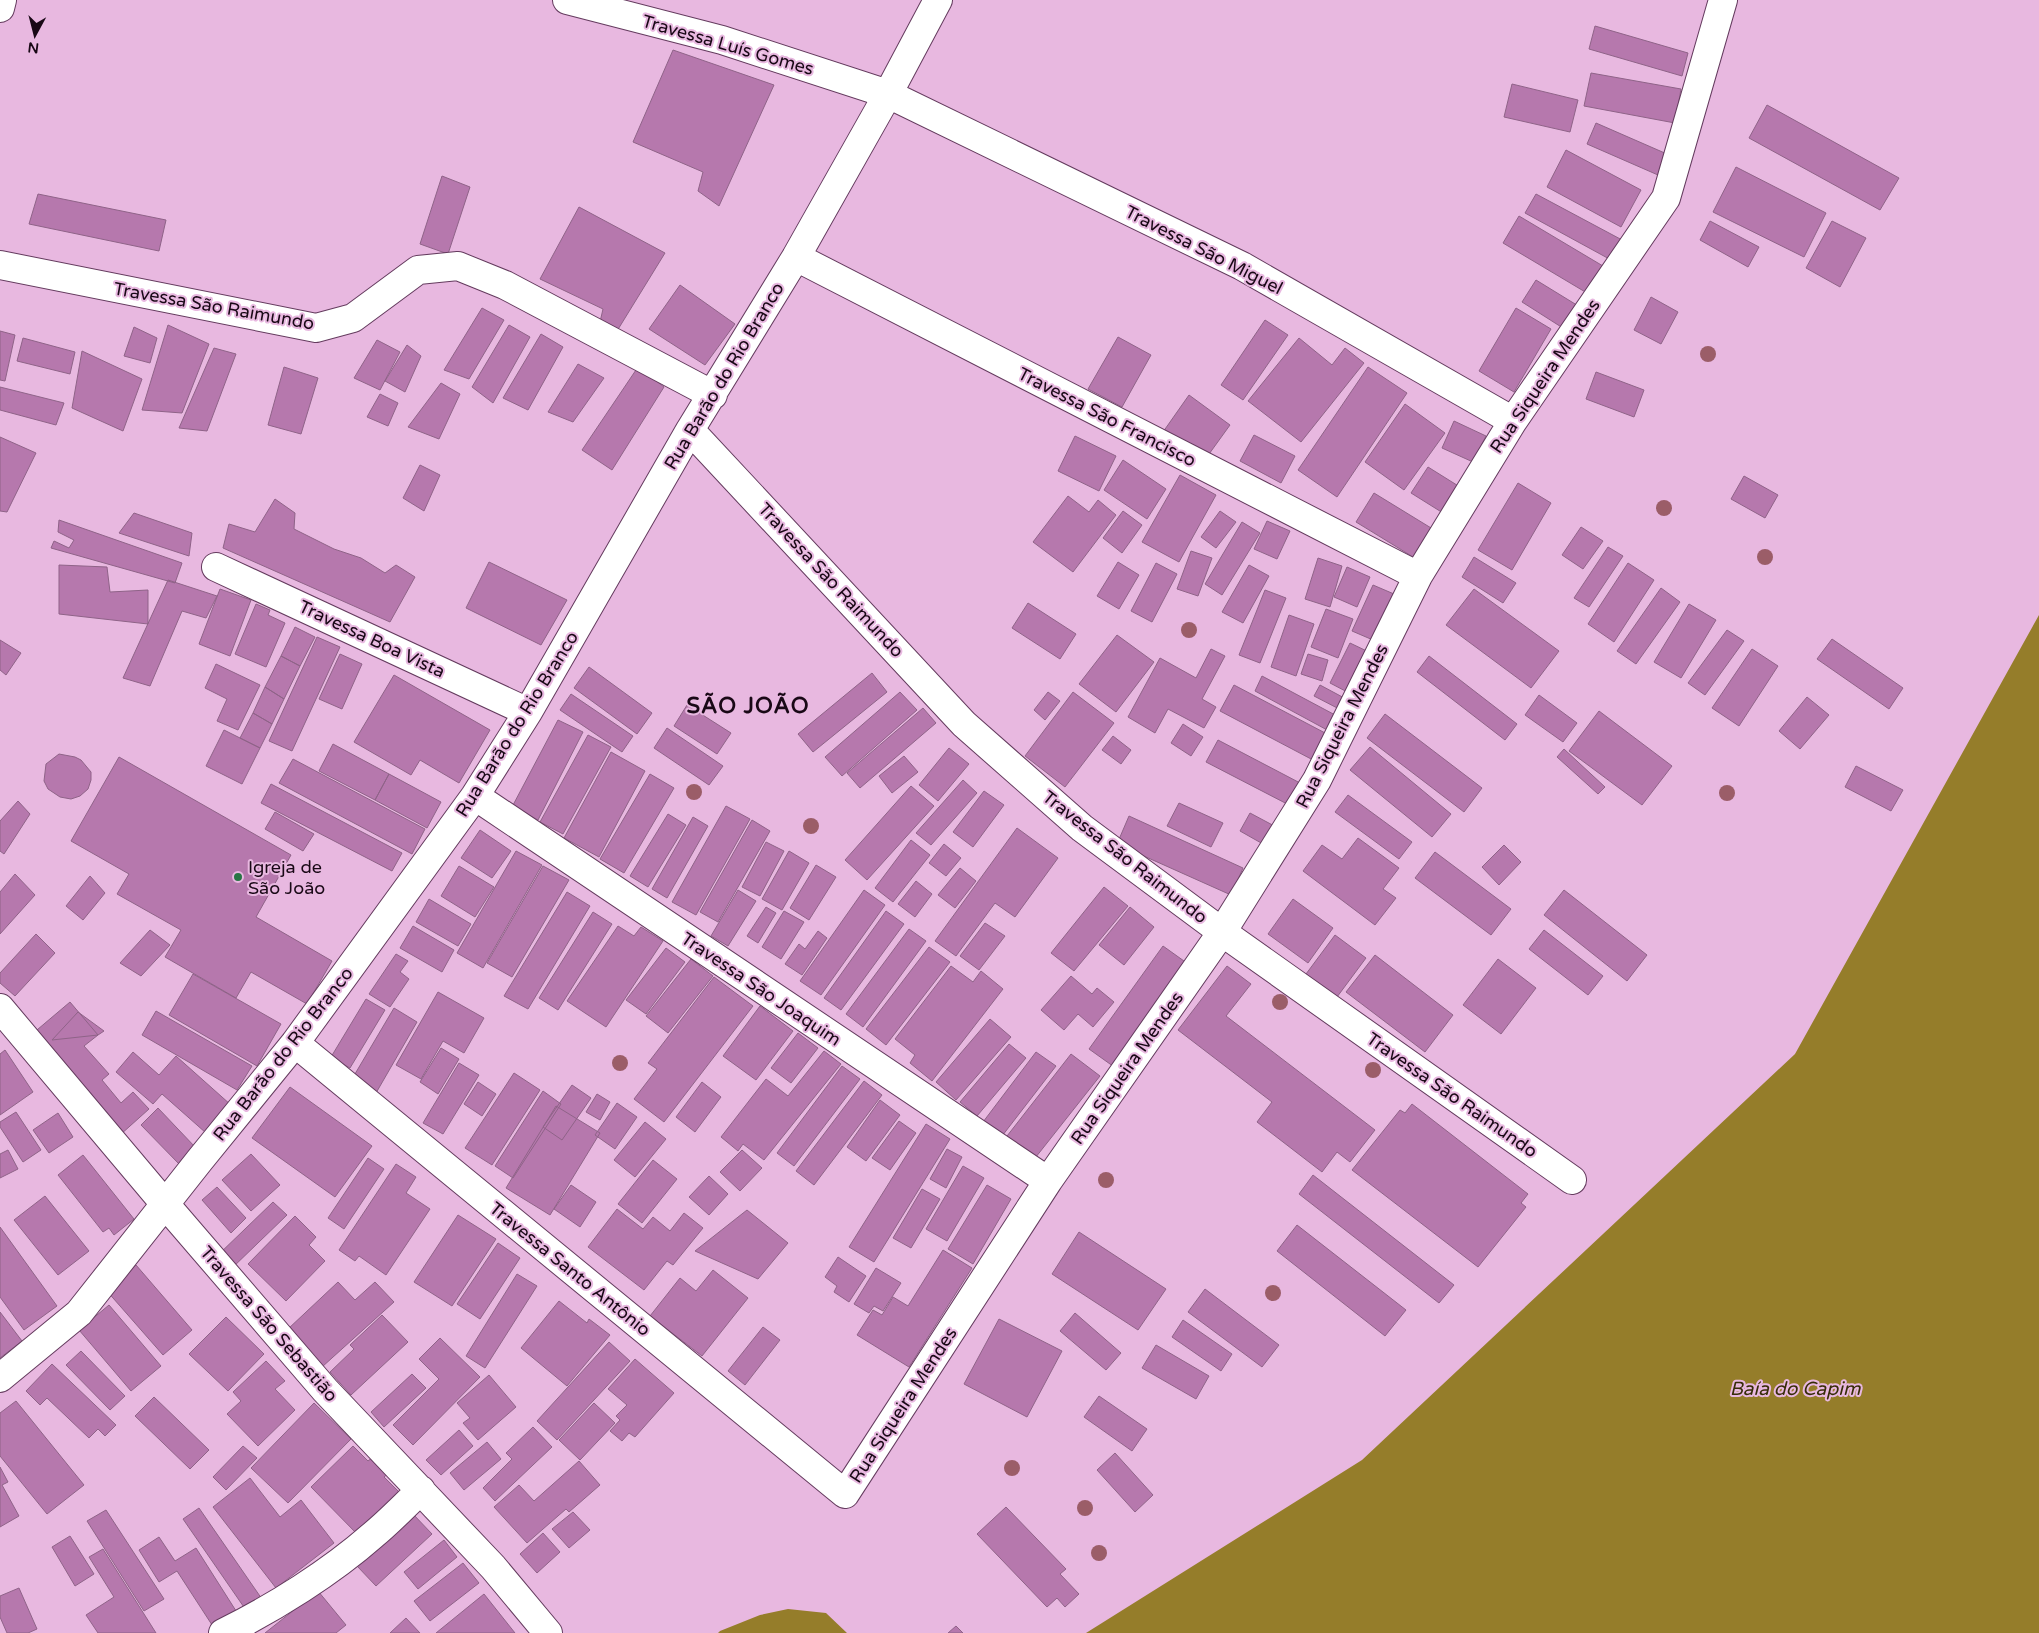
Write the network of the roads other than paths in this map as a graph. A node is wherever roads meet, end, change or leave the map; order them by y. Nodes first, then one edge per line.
1 (2, 0) edge
2 (938, 0) edge
3 (1723, 0) edge
4 (584, 2) edge
5 (0, 8) edge
6 (888, 94) junction
7 (796, 257) junction
8 (0, 265) edge
9 (713, 395) junction
10 (1512, 421) junction
11 (690, 430) junction
12 (216, 567) dead end
13 (1418, 576) junction
14 (528, 712) junction
15 (475, 796) junction
16 (1222, 932) junction
17 (2, 1014) edge
18 (295, 1043) junction
19 (1572, 1180) dead end
20 (1048, 1182) junction
21 (165, 1204) junction
22 (0, 1378) edge
23 (421, 1490) junction
24 (845, 1494) joint
25 (223, 1633) edge
26 (548, 1633) edge

1 - 5 street
2 - 6 street, Rua Barão do Rio Branco
3 - 10 street, Rua Siqueira Mendes
4 - 6 street, Travessa Luís Gomes
6 - 7 street, Rua Barão do Rio Branco
6 - 10 street, Travessa São Miguel
7 - 9 street, Rua Barão do Rio Branco
7 - 13 street, Travessa São Francisco
8 - 9 street, Travessa São Raimundo
9 - 11 street, Rua Barão do Rio Branco
10 - 13 street, Rua Siqueira Mendes
11 - 14 street, Rua Barão do Rio Branco
11 - 16 street, Travessa São Raimundo
12 - 14 street, Travessa Boa Vista
13 - 16 street, Rua Siqueira Mendes
14 - 15 street, Rua Barão do Rio Branco
15 - 18 street, Rua Barão do Rio Branco
15 - 20 street, Travessa São Joaquim
16 - 19 street, Travessa São Raimundo
16 - 20 street, Rua Siqueira Mendes
17 - 21 street, Travessa São Sebastião
18 - 21 street, Rua Barão do Rio Branco
18 - 24 street, Travessa Santo Antônio
20 - 24 street, Rua Siqueira Mendes
21 - 22 street, Rua Barão do Rio Branco
21 - 23 street, Travessa São Sebastião
23 - 25 street
23 - 26 street, Travessa São Sebastião

